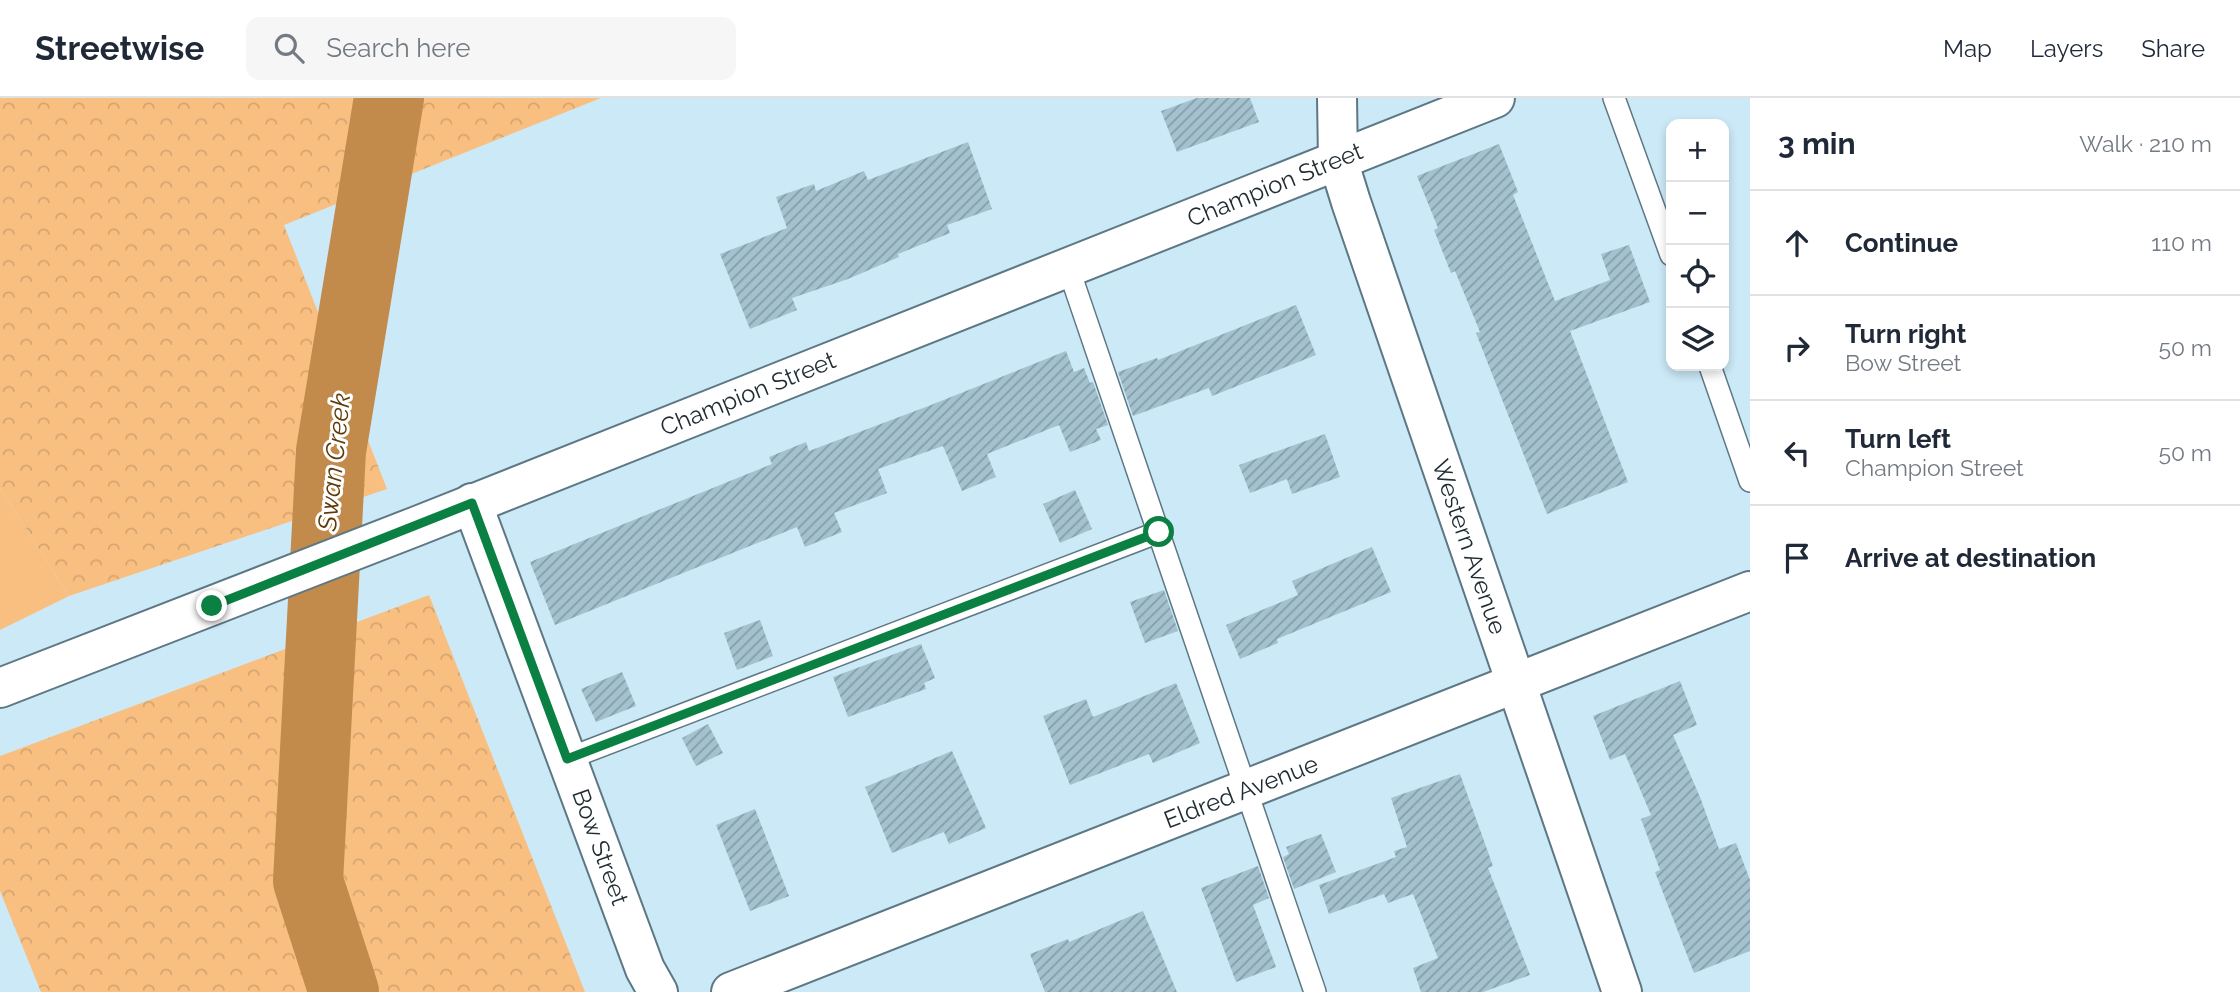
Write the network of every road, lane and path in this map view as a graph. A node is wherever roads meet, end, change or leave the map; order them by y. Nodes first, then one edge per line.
1 (1337, 98) edge
2 (1495, 98) edge
3 (1614, 98) edge
4 (1338, 160) junction
5 (1667, 245) edge
6 (1069, 267) junction
7 (1712, 371) edge
8 (1750, 481) edge
9 (472, 503) junction
10 (1159, 532) junction
11 (1750, 591) edge
12 (1516, 684) junction
13 (0, 688) edge
14 (567, 759) junction
15 (1245, 790) junction
16 (745, 990) edge
17 (658, 992) edge
18 (1315, 992) edge
19 (1622, 992) edge

1 - 4 street, Western Avenue
2 - 4 street, Champion Street
3 - 5 lane
4 - 6 street, Champion Street
4 - 12 street, Western Avenue
6 - 9 street, Champion Street
6 - 10 lane
7 - 8 lane
9 - 13 street, Champion Street
9 - 14 street, Bow Street
10 - 14 lane
10 - 15 lane
11 - 12 street, Eldred Avenue
12 - 15 street, Eldred Avenue
12 - 19 street, Western Avenue
14 - 17 street, Bow Street
15 - 16 street, Eldred Avenue
15 - 18 lane

